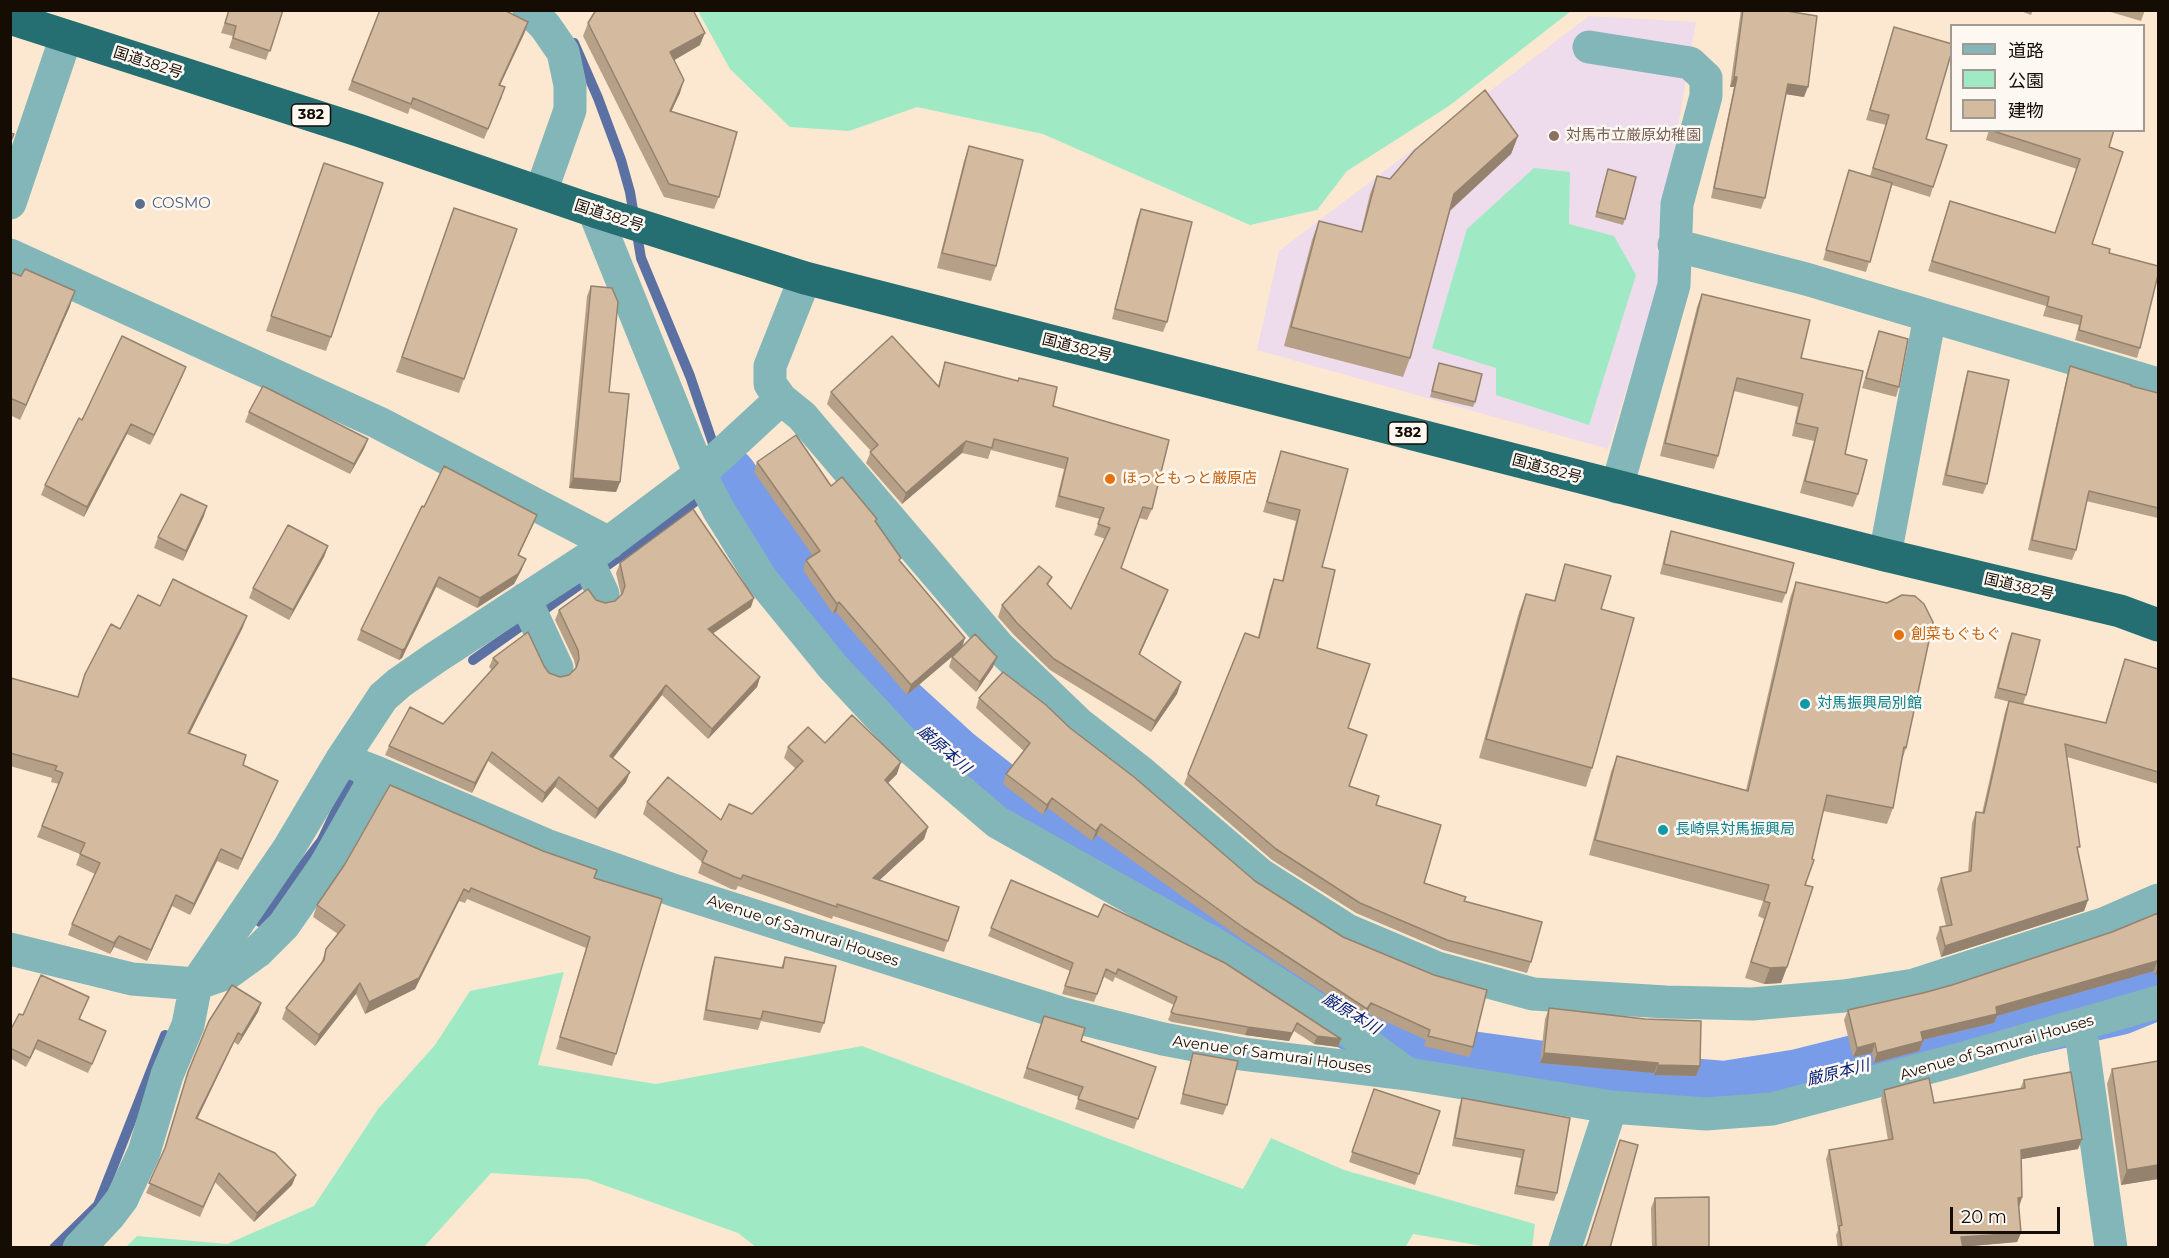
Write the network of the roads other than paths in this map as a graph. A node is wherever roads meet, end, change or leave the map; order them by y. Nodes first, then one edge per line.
1 (529, 10) edge
2 (10, 18) edge
3 (66, 36) junction
4 (1589, 46) dead end
5 (541, 192) junction
6 (10, 203) edge
7 (602, 214) junction
8 (1674, 245) junction
9 (10, 255) edge
10 (805, 278) junction
11 (1930, 316) junction
12 (2158, 384) edge
13 (781, 399) junction
14 (712, 476) junction
15 (1617, 487) junction
16 (1885, 555) junction
17 (597, 566) junction
18 (531, 612) junction
19 (2158, 625) edge
20 (557, 668) dead end
21 (342, 759) junction
22 (378, 772) junction
23 (336, 809) junction
24 (2158, 900) edge
25 (10, 949) edge
26 (196, 984) junction
27 (2158, 1002) edge
28 (2080, 1026) junction
29 (1408, 1074) junction
30 (1611, 1107) junction
31 (78, 1248) edge
32 (1565, 1248) edge
33 (2111, 1248) edge

1 - 5 street
2 - 3 highway, 国道382号 / 382
3 - 5 highway, 国道382号 / 382
3 - 6 street
4 - 8 street
5 - 7 highway, 国道382号 / 382
7 - 10 highway, 国道382号 / 382
7 - 14 street
8 - 11 street
8 - 15 street
9 - 17 street
10 - 13 street
10 - 15 highway, 国道382号 / 382
11 - 12 street
11 - 16 street
13 - 14 street
13 - 24 street
14 - 17 street
14 - 29 street
15 - 16 highway, 国道382号 / 382
16 - 19 highway, 国道382号 / 382
17 - 18 street
18 - 20 street
18 - 21 street
21 - 22 street, Avenue of Samurai Houses
21 - 23 street
22 - 23 street
22 - 29 street, Avenue of Samurai Houses
23 - 26 street
25 - 26 street
26 - 31 street
27 - 28 street, Avenue of Samurai Houses
28 - 30 street, Avenue of Samurai Houses
28 - 33 street
29 - 30 street, Avenue of Samurai Houses
30 - 32 street

